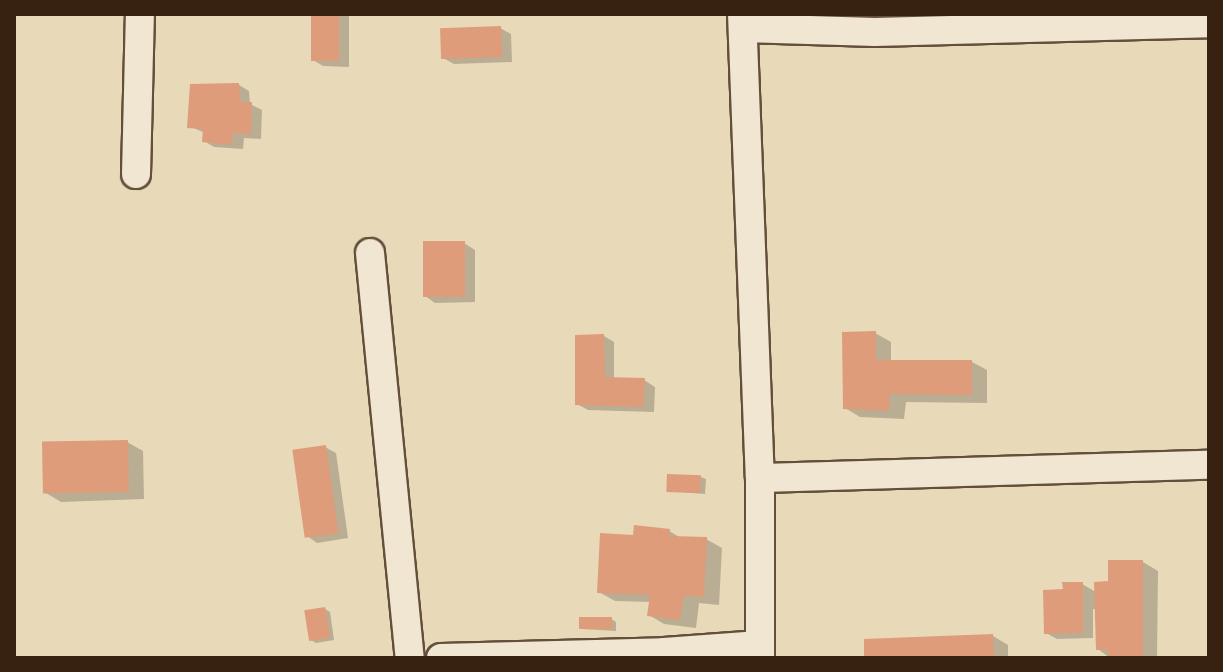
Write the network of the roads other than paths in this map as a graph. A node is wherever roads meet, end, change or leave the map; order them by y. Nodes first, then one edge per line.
1 (140, 14) edge
2 (742, 21) edge
3 (1209, 23) edge
4 (136, 174) dead end
5 (370, 253) dead end
6 (1209, 465) edge
7 (760, 478) junction
8 (760, 652) edge
9 (410, 658) edge
10 (441, 658) edge

1 - 4 street
2 - 3 street
2 - 7 street
5 - 9 street
6 - 7 street
7 - 8 street
8 - 10 street

